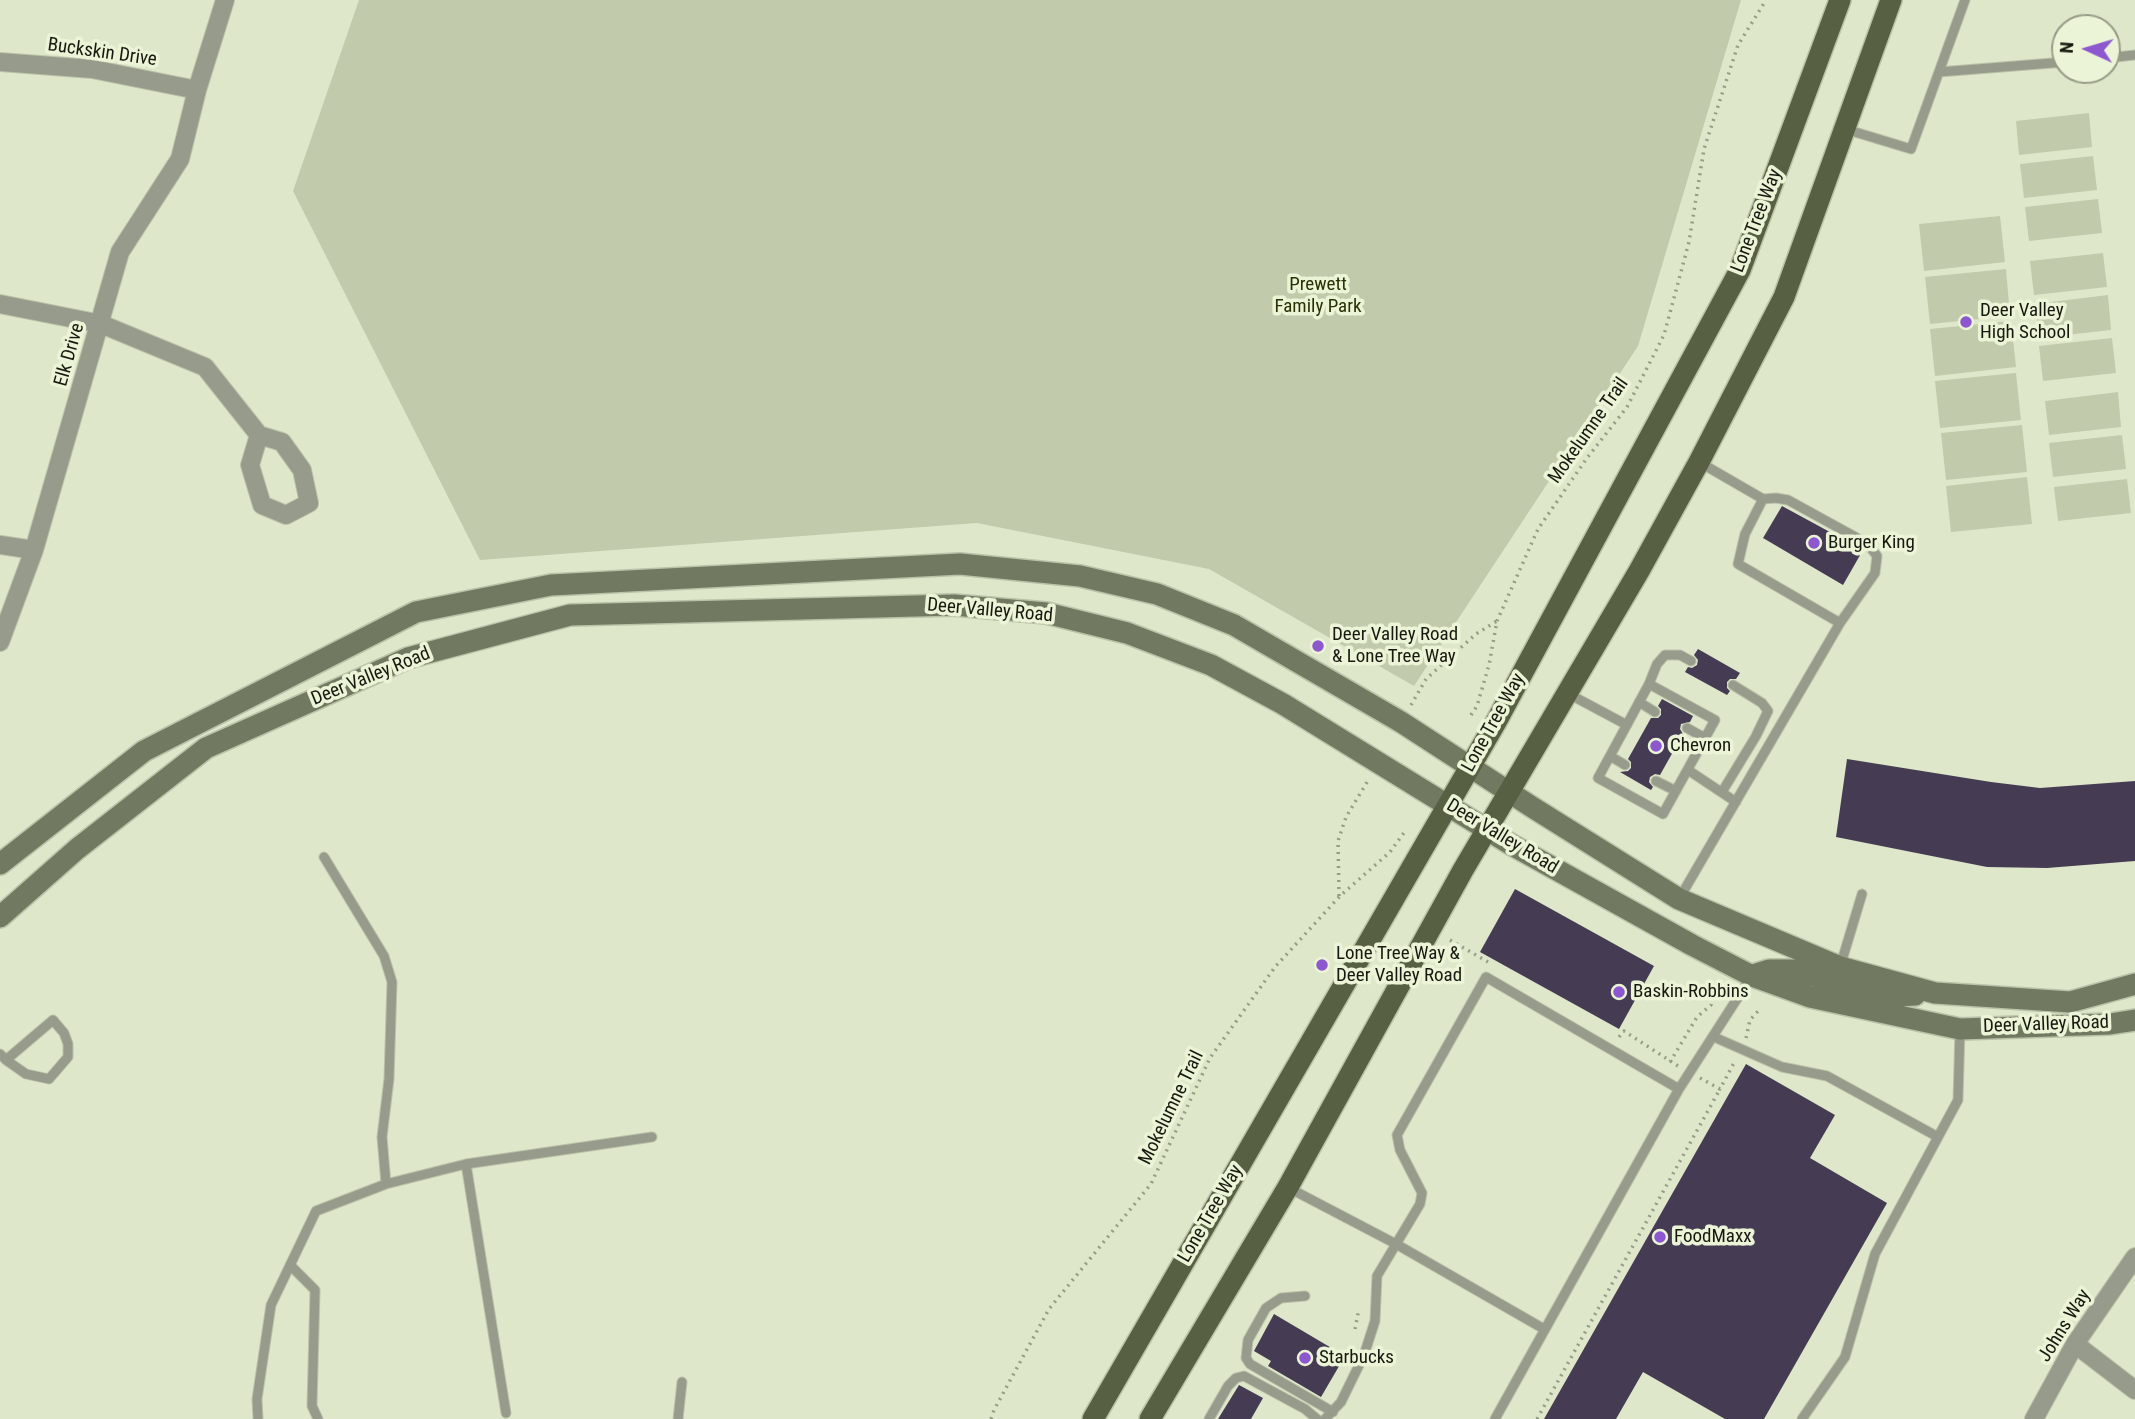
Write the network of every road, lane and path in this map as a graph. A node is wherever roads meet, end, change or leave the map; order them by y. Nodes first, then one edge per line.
1 (225, 0) edge
2 (1766, 0) edge
3 (1840, 0) edge
4 (1891, 0) edge
5 (1965, 0) edge
6 (0, 62) edge
7 (2051, 63) edge
8 (1939, 72) junction
9 (197, 90) junction
10 (1845, 130) junction
11 (0, 304) edge
12 (101, 324) junction
13 (259, 435) dead end
14 (1699, 463) junction
15 (1763, 499) junction
16 (0, 545) edge
17 (34, 550) junction
18 (1497, 621) junction
19 (1840, 623) junction
20 (0, 642) edge
21 (1691, 661) dead end
22 (1649, 684) junction
23 (1733, 685) dead end
24 (1567, 693) junction
25 (1639, 702) junction
26 (1655, 712) dead end
27 (1471, 715) dead end
28 (1401, 722) junction
29 (1627, 725) junction
30 (1687, 728) dead end
31 (1705, 738) junction
32 (1610, 756) junction
33 (1380, 762) junction
34 (1625, 765) dead end
35 (1469, 766) junction
36 (1688, 769) junction
37 (1656, 781) dead end
38 (1676, 791) junction
39 (1509, 792) junction
40 (1722, 792) junction
41 (1737, 802) junction
42 (1447, 805) junction
43 (1487, 829) junction
44 (1406, 830) dead end
45 (324, 857) dead end
46 (0, 864) edge
47 (1862, 894) dead end
48 (1339, 898) junction
49 (1679, 898) junction
50 (0, 917) edge
51 (1450, 940) dead end
52 (1494, 965) dead end
53 (1840, 967) junction
54 (1752, 976) junction
55 (2135, 984) edge
56 (1713, 991) dead end
57 (1935, 993) junction
58 (1760, 1009) dead end
59 (2135, 1020) edge
60 (1960, 1029) junction
61 (1608, 1031) dead end
62 (1714, 1037) junction
63 (1741, 1049) junction
64 (3, 1057) edge
65 (1670, 1062) junction
66 (1690, 1073) junction
67 (1679, 1089) junction
68 (1720, 1089) junction
69 (652, 1137) dead end
70 (1938, 1137) junction
71 (466, 1164) junction
72 (386, 1184) junction
73 (1288, 1187) junction
74 (1396, 1244) junction
75 (2135, 1257) edge
76 (290, 1265) junction
77 (1305, 1296) dead end
78 (1360, 1306) dead end
79 (1544, 1329) junction
80 (1354, 1333) dead end
81 (2075, 1344) junction
82 (682, 1382) dead end
83 (2135, 1390) edge
84 (1333, 1412) junction
85 (506, 1413) dead end
86 (258, 1419) edge
87 (318, 1419) edge
88 (678, 1419) edge
89 (991, 1419) edge
90 (1093, 1419) edge
91 (1150, 1419) edge
92 (1209, 1419) edge
93 (1317, 1419) edge
94 (1325, 1419) edge
95 (1495, 1419) edge
96 (1536, 1419) edge
97 (1802, 1419) edge
98 (2034, 1419) edge

1 - 9 street, Elk Drive
2 - 18 path, Mokelumne Trail
3 - 35 main road, Lone Tree Way
4 - 10 main road
5 - 8 lane
6 - 9 street, Buckskin Drive
7 - 8 lane
8 - 10 lane
9 - 12 street, Elk Drive
10 - 14 main road
11 - 12 street
12 - 13 street
12 - 17 street, Elk Drive
14 - 15 lane
14 - 24 main road
15 - 19 lane
15 - 19 lane
16 - 17 street
17 - 20 street, Elk Drive
18 - 27 path, Mokelumne Trail
18 - 28 path
19 - 41 lane
21 - 22 lane
22 - 25 lane
22 - 31 lane
23 - 40 lane
24 - 29 lane
24 - 39 main road
25 - 26 lane
25 - 29 lane
28 - 35 main road, Deer Valley Road
28 - 46 main road, Deer Valley Road
29 - 32 lane
30 - 31 lane
31 - 36 lane
32 - 34 lane
32 - 38 lane
33 - 42 main road, Deer Valley Road
33 - 48 path
33 - 50 main road, Deer Valley Road
35 - 39 main road, Deer Valley Road
35 - 42 main road, Lone Tree Way
36 - 38 lane
36 - 40 lane
37 - 38 lane
39 - 43 main road
39 - 49 main road, Deer Valley Road
40 - 41 lane
41 - 49 lane
42 - 43 main road, Deer Valley Road
42 - 90 main road, Lone Tree Way
43 - 54 main road, Deer Valley Road
43 - 73 main road
44 - 48 path, Mokelumne Trail
45 - 72 lane
47 - 53 lane
48 - 89 path, Mokelumne Trail
49 - 53 main road, Deer Valley Road
51 - 52 path
53 - 57 main road, Deer Valley Road
54 - 57 main road
54 - 60 main road, Deer Valley Road
54 - 62 lane
55 - 57 main road, Deer Valley Road
56 - 65 path
58 - 63 path
59 - 60 main road, Deer Valley Road
60 - 70 lane
61 - 65 path
62 - 63 lane
62 - 66 lane
63 - 68 path
63 - 70 lane
64 - 64 lane
65 - 66 path
66 - 67 lane
66 - 68 path
67 - 74 lane
67 - 79 lane
68 - 96 path
69 - 71 lane
70 - 97 lane
71 - 72 lane
71 - 85 lane
72 - 76 lane
73 - 74 lane
73 - 91 main road
74 - 79 lane
74 - 84 lane
75 - 81 street, Johns Way
76 - 86 lane
76 - 87 lane
77 - 84 lane
78 - 80 path
79 - 95 lane
81 - 83 street
81 - 98 street, Johns Way
82 - 88 lane
84 - 94 lane
92 - 93 lane

